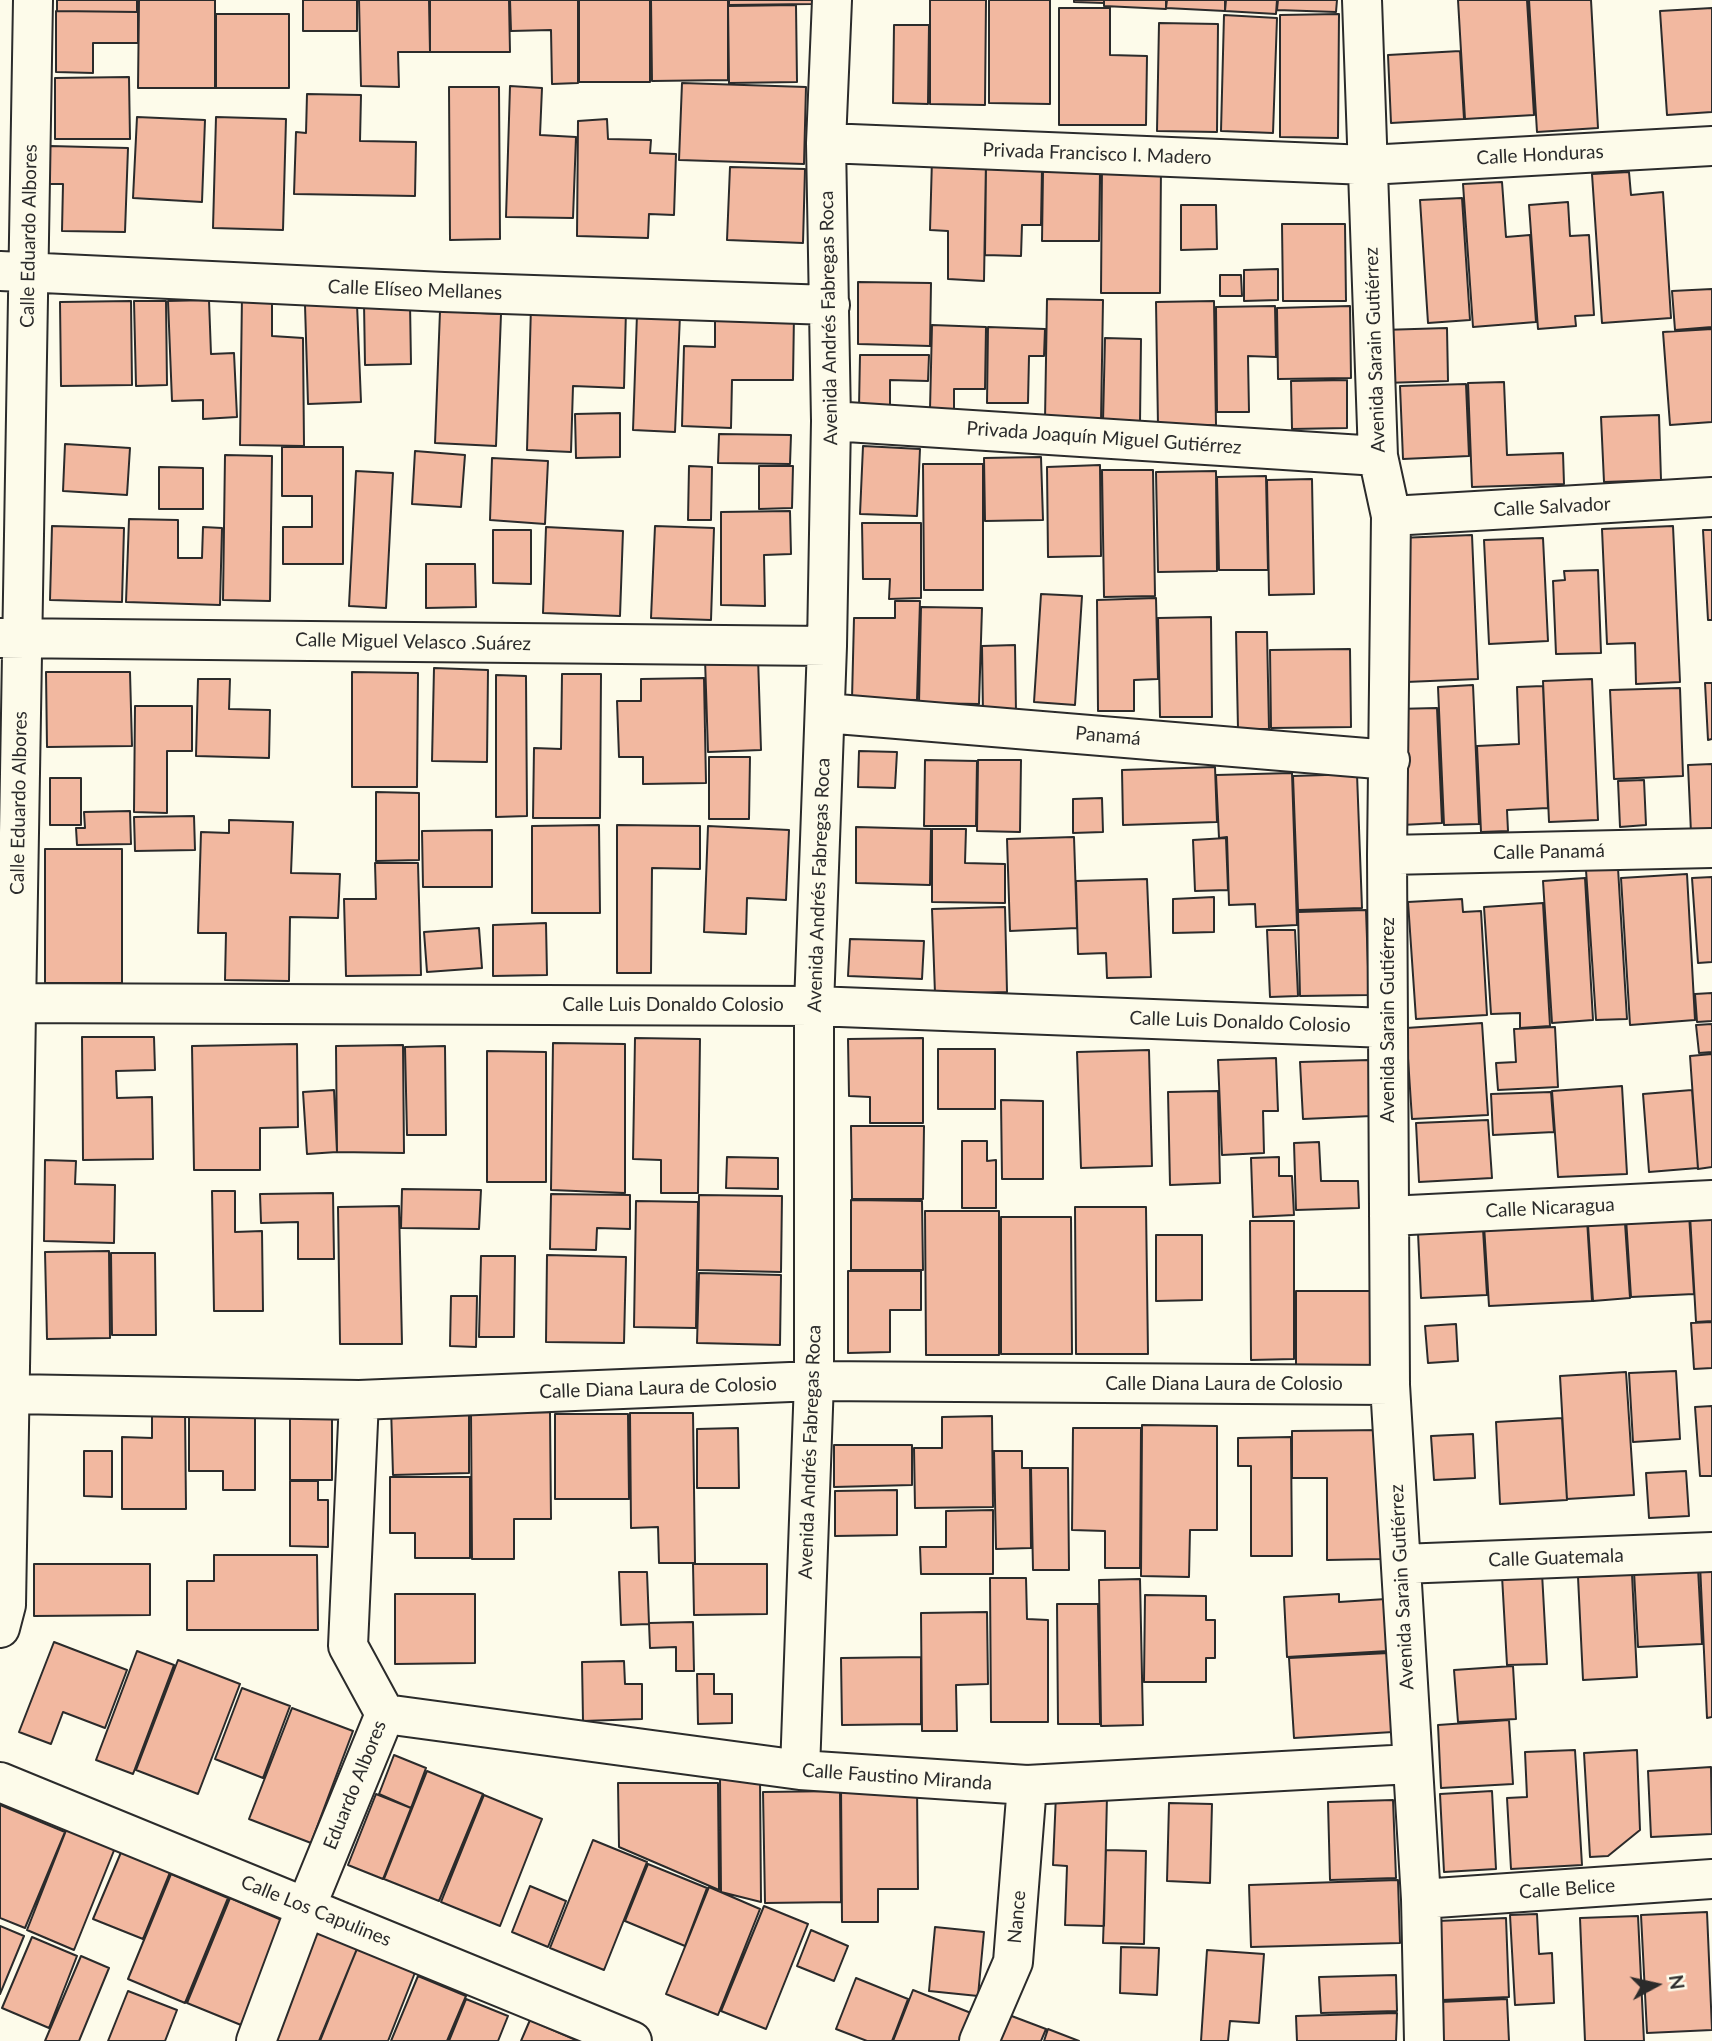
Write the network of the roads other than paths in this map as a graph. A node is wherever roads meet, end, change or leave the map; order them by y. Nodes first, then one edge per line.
1 (33, 0) edge
2 (832, 0) edge
3 (1362, 0) edge
4 (826, 143) junction
5 (1712, 146) edge
6 (1367, 165) junction
7 (14, 272) edge
8 (830, 305) junction
9 (831, 421) junction
10 (1378, 456) junction
11 (1712, 497) edge
12 (1391, 516) junction
13 (10, 639) edge
14 (827, 646) junction
15 (825, 713) junction
16 (1390, 760) junction
17 (1712, 848) edge
18 (1387, 855) junction
19 (8, 1003) edge
20 (814, 1006) junction
21 (1387, 1028) junction
22 (1712, 1200) edge
23 (1389, 1216) junction
24 (814, 1381) junction
25 (1390, 1385) junction
26 (10, 1394) junction
27 (359, 1400) junction
28 (1712, 1552) edge
29 (1401, 1564) junction
30 (3, 1617) edge
31 (385, 1713) junction
32 (1412, 1764) junction
33 (800, 1770) junction
34 (0, 1782) edge
35 (1027, 1786) junction
36 (1712, 1879) edge
37 (1421, 1899) junction
38 (306, 1907) junction
39 (256, 2041) edge
40 (632, 2041) edge
41 (979, 2041) edge
42 (1424, 2041) edge

1 - 7 street, Calle Eduardo Albores
2 - 4 street, Avenida Andrés Fabregas Roca
3 - 6 street, Avenida Sarain Gutiérrez
4 - 6 street, Privada Francisco I. Madero
4 - 8 street, Avenida Andrés Fabregas Roca
5 - 6 street, Calle Honduras
6 - 10 street, Avenida Sarain Gutiérrez
7 - 8 street, Calle Elíseo Mellanes
7 - 13 street, Calle Eduardo Albores
8 - 9 street, Avenida Andrés Fabregas Roca
9 - 10 street, Privada Joaquín Miguel Gutiérrez
9 - 14 street, Avenida Andrés Fabregas Roca
10 - 12 street, Avenida Sarain Gutiérrez
11 - 12 street, Calle Salvador
12 - 16 street, Avenida Sarain Gutiérrez
13 - 14 street, Calle Miguel Velasco .Suárez
13 - 19 street, Calle Eduardo Albores
14 - 15 street, Avenida Andrés Fabregas Roca
15 - 16 street, Panamá
15 - 20 street, Avenida Andrés Fabregas Roca
16 - 18 street, Avenida Sarain Gutiérrez
17 - 18 street, Calle Panamá
18 - 21 street, Avenida Sarain Gutiérrez
19 - 20 street, Calle Luis Donaldo Colosio
19 - 26 street, Calle Eduardo Albores
20 - 21 street, Calle Luis Donaldo Colosio
20 - 24 street, Avenida Andrés Fabregas Roca
21 - 23 street, Avenida Sarain Gutiérrez
22 - 23 street, Calle Nicaragua
23 - 25 street, Avenida Sarain Gutiérrez
24 - 25 street, Calle Diana Laura de Colosio
24 - 27 street, Calle Diana Laura de Colosio
24 - 33 street, Avenida Andrés Fabregas Roca
25 - 29 street, Avenida Sarain Gutiérrez
26 - 27 street, Calle Diana Laura de Colosio
26 - 30 street, Calle Eduardo Albores
27 - 31 street, Eduardo Albores
28 - 29 street, Calle Guatemala
29 - 32 street, Avenida Sarain Gutiérrez
31 - 33 street, Calle Faustino Miranda
31 - 38 street, Eduardo Albores
32 - 35 street, Calle Faustino Miranda
32 - 37 street, Avenida Sarain Gutiérrez
33 - 35 street, Calle Faustino Miranda
34 - 38 street, Calle Los Capulines
35 - 41 street, Nance
36 - 37 street, Calle Belice
37 - 42 street, Avenida Sarain Gutiérrez
38 - 39 street, Eduardo Albores
38 - 40 street, Calle Los Capulines

